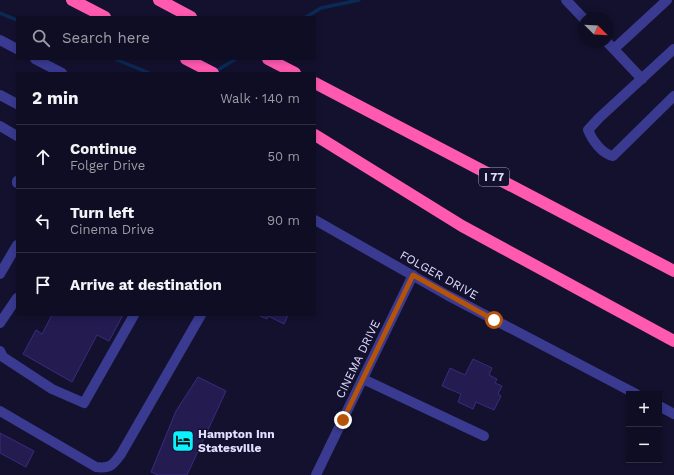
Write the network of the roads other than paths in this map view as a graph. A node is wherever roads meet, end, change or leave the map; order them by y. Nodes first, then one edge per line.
1 (72, 0) edge
2 (159, 0) edge
3 (566, 0) edge
4 (667, 0) edge
5 (578, 12) edge
6 (103, 16) edge
7 (189, 16) edge
8 (0, 40) edge
9 (614, 42) edge
10 (16, 48) edge
11 (613, 48) edge
12 (674, 49) edge
13 (37, 60) edge
14 (188, 60) edge
15 (270, 60) edge
16 (60, 72) edge
17 (211, 72) edge
18 (293, 72) edge
19 (642, 79) junction
20 (316, 85) edge
21 (0, 95) edge
22 (674, 96) edge
23 (16, 103) edge
24 (0, 126) edge
25 (16, 135) edge
26 (316, 136) edge
27 (316, 221) edge
28 (16, 247) edge
29 (674, 271) edge
30 (0, 274) edge
31 (413, 275) junction
32 (16, 299) edge
33 (133, 316) edge
34 (200, 316) edge
35 (0, 323) edge
36 (674, 341) edge
37 (0, 351) edge
38 (363, 379) junction
39 (630, 391) edge
40 (662, 408) edge
41 (0, 411) edge
42 (674, 414) edge
43 (484, 436) dead end
44 (316, 475) edge

1 - 6 highway
2 - 7 highway
3 - 5 street
4 - 9 street
8 - 10 street
11 - 19 street
12 - 19 street
13 - 16 street
14 - 17 highway
15 - 18 highway
19 - 22 street
20 - 29 highway, I 77
21 - 23 street
24 - 25 street
26 - 36 highway
27 - 31 street, FOLGER DRIVE
28 - 30 street
31 - 38 street, CINEMA DRIVE
31 - 39 street, FOLGER DRIVE
32 - 35 street
33 - 37 street
34 - 41 street
38 - 43 street
38 - 44 street, CINEMA DRIVE
40 - 42 street

